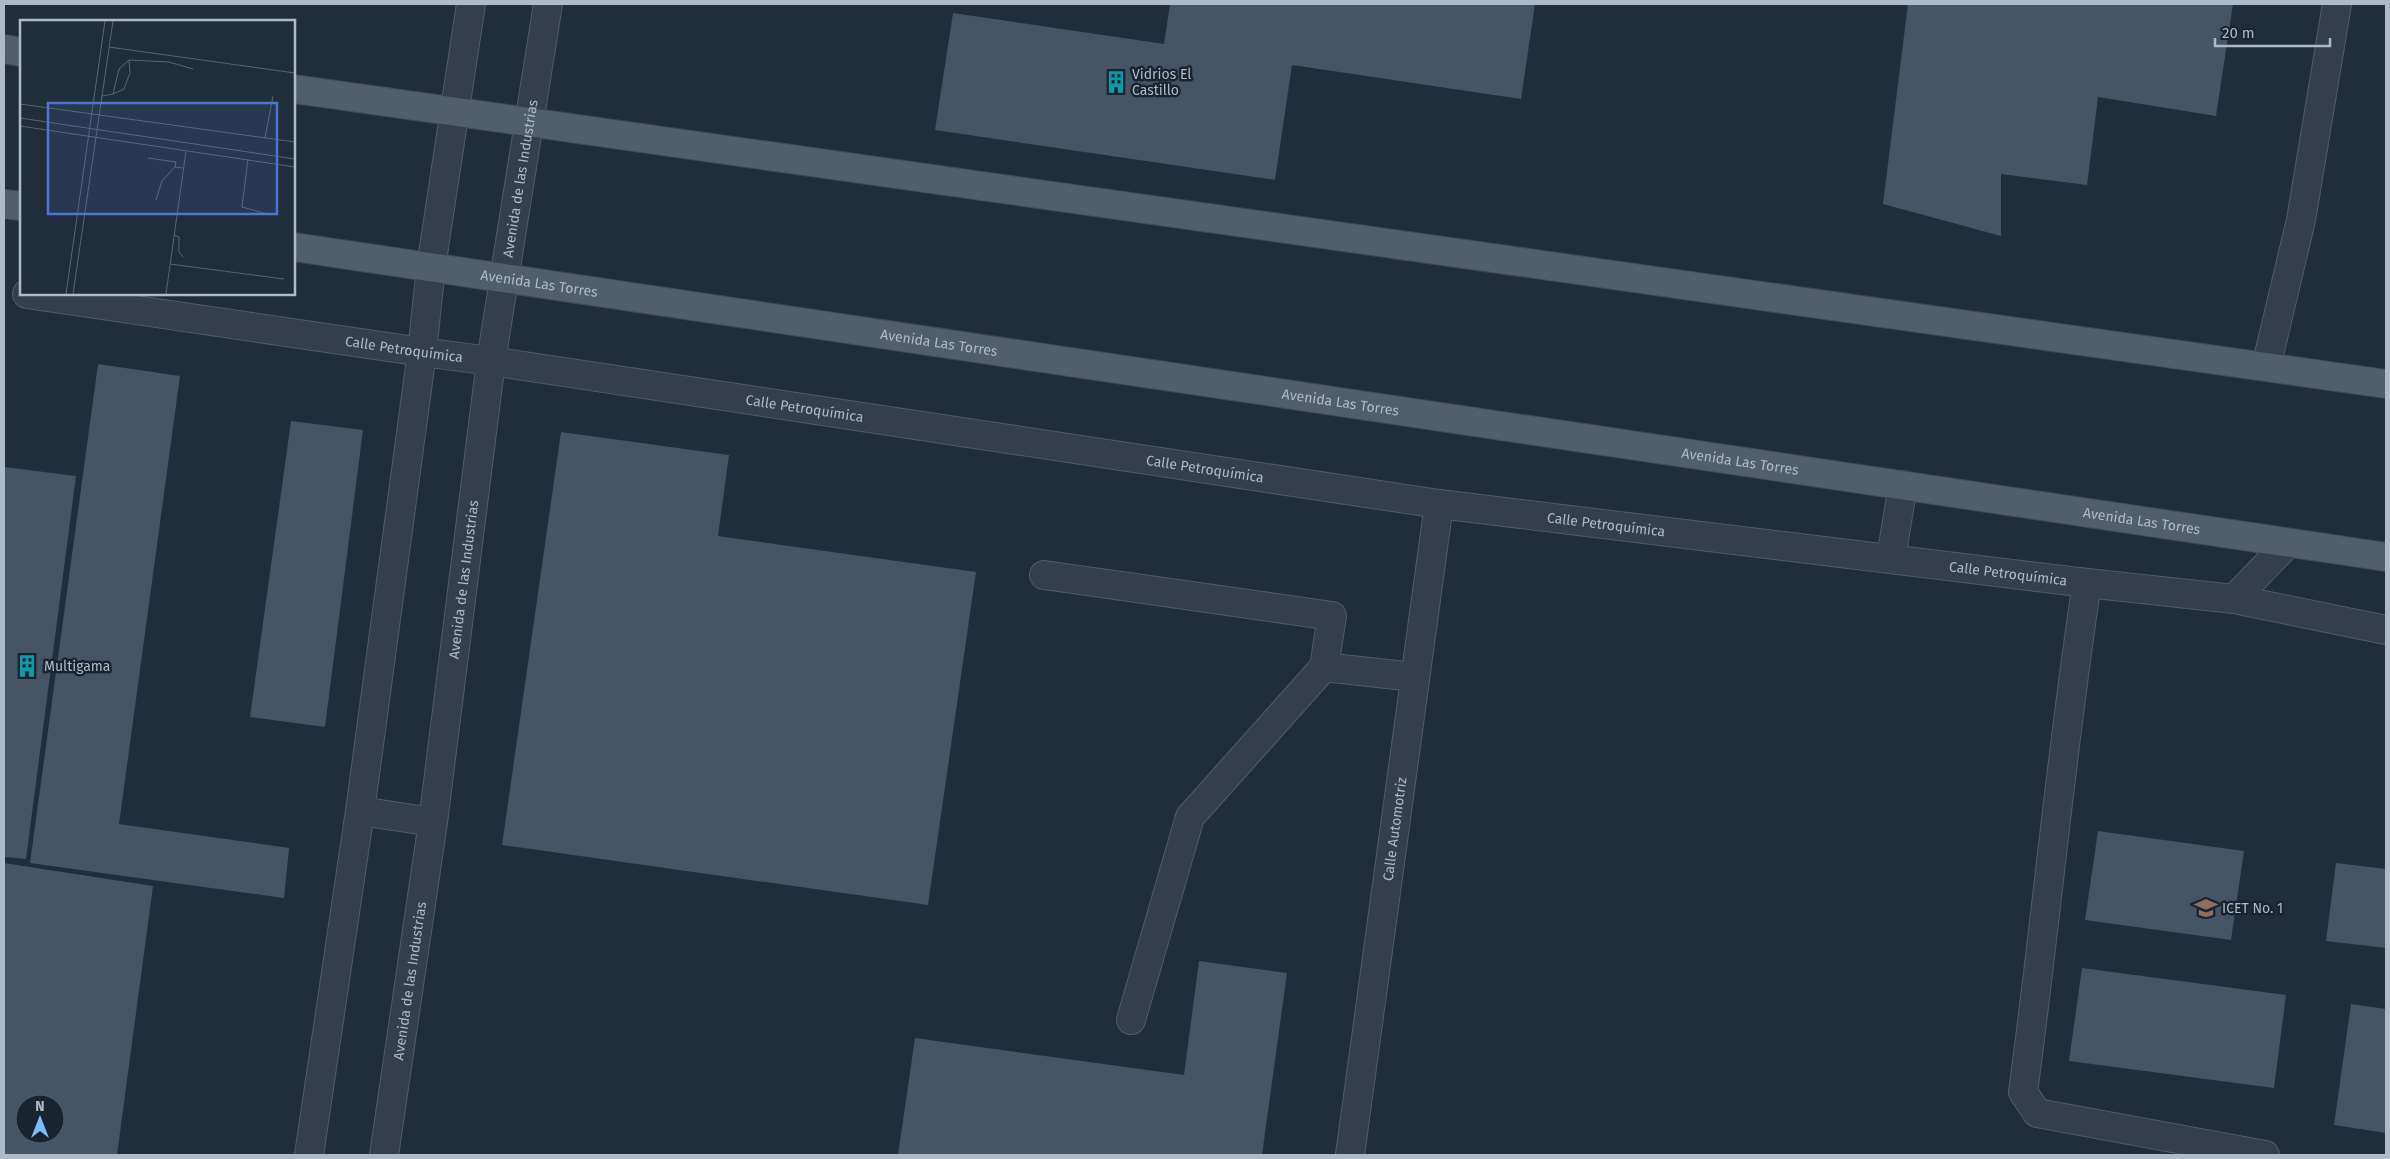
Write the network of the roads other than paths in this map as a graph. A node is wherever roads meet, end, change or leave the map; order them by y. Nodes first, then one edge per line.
1 (471, 4) edge
2 (548, 4) edge
3 (2337, 4) edge
4 (4, 49) edge
5 (20, 52) edge
6 (295, 89) edge
7 (455, 111) junction
8 (530, 122) junction
9 (4, 204) edge
10 (20, 206) edge
11 (295, 247) edge
12 (431, 267) junction
13 (504, 278) junction
14 (4, 290) edge
15 (20, 293) edge
16 (34, 295) edge
17 (422, 352) junction
18 (491, 361) junction
19 (2266, 367) junction
20 (2386, 384) edge
21 (1903, 485) junction
22 (1439, 504) junction
23 (2288, 543) junction
24 (2386, 557) edge
25 (1891, 558) junction
26 (1044, 575) dead end
27 (2087, 583) junction
28 (2234, 599) junction
29 (2386, 630) edge
30 (1324, 667) junction
31 (1414, 677) junction
32 (360, 811) junction
33 (433, 822) junction
34 (1131, 1020) dead end
35 (309, 1155) edge
36 (384, 1155) edge
37 (1350, 1155) edge
38 (2264, 1155) edge

1 - 7 street
2 - 8 street, Avenida de las Industrias
3 - 19 street
4 - 5 main road
6 - 7 main road
7 - 8 main road
7 - 12 street
8 - 13 street, Avenida de las Industrias
8 - 19 main road
9 - 10 main road
11 - 12 main road, Avenida Las Torres
12 - 13 main road, Avenida Las Torres
12 - 17 street
13 - 18 street, Avenida de las Industrias
13 - 21 main road, Avenida Las Torres
14 - 15 street
16 - 17 street, Calle Petroquímica
17 - 18 street, Calle Petroquímica
17 - 32 street
18 - 22 street, Calle Petroquímica
18 - 33 street, Avenida de las Industrias
19 - 20 main road
21 - 23 main road, Avenida Las Torres
21 - 25 street
22 - 25 street, Calle Petroquímica
22 - 31 street, Calle Automotriz
23 - 24 main road, Avenida Las Torres
23 - 28 street
25 - 27 street, Calle Petroquímica
26 - 30 street
27 - 28 street, Calle Petroquímica
27 - 38 street
28 - 29 street, Calle Petroquímica
30 - 31 street
30 - 34 street
31 - 37 street, Calle Automotriz
32 - 33 street
32 - 35 street
33 - 36 street, Avenida de las Industrias

